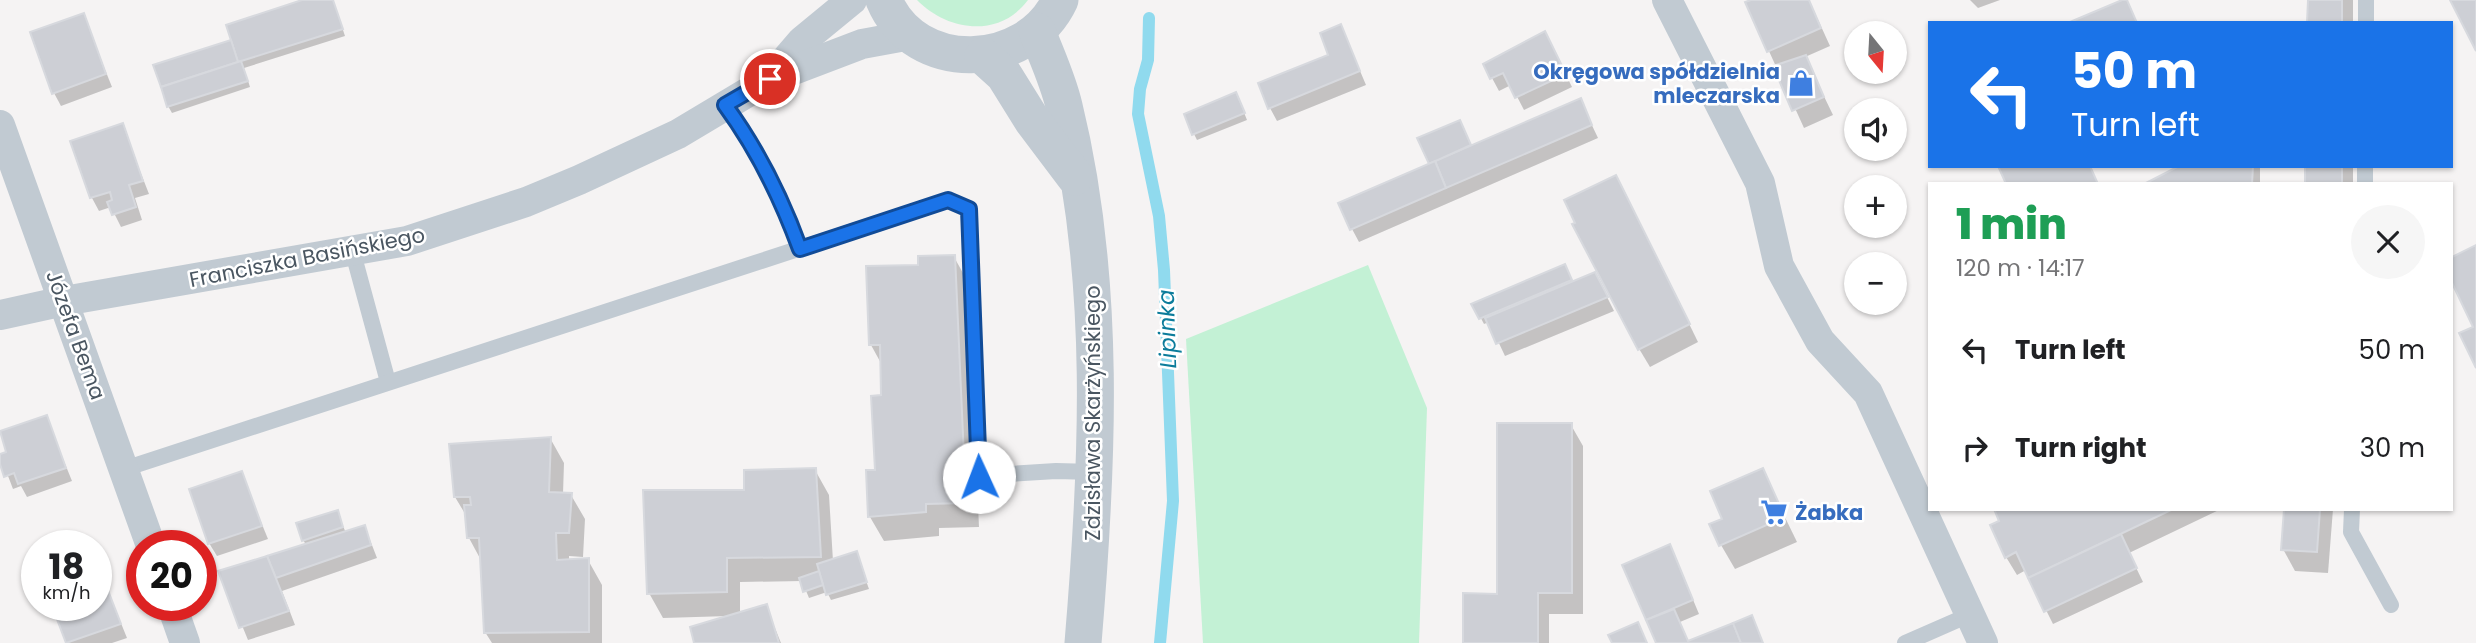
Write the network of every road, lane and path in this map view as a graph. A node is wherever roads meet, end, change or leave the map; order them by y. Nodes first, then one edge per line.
1 (852, 0) edge
2 (884, 0) edge
3 (1059, 0) edge
4 (1667, 0) edge
5 (2366, 0) edge
6 (2366, 21) edge
7 (1037, 31) junction
8 (911, 35) junction
9 (983, 56) junction
10 (770, 79) junction
11 (725, 105) junction
12 (0, 125) edge
13 (1079, 184) junction
14 (800, 249) junction
15 (354, 253) junction
16 (64, 301) junction
17 (0, 315) edge
18 (388, 382) junction
19 (124, 469) junction
20 (1094, 472) junction
21 (2352, 511) edge
22 (145, 530) edge
23 (2391, 605) dead end
24 (1969, 615) junction
25 (177, 621) edge
26 (185, 643) edge
27 (1083, 643) edge
28 (1905, 643) edge
29 (1983, 643) edge

1 - 10 street, Franciszka Basińskiego
2 - 8 street
3 - 7 street
4 - 24 street
5 - 6 lane
7 - 9 street
7 - 13 street, Zdzisława Skarżyńskiego
8 - 9 street
8 - 10 street, Franciszka Basińskiego
9 - 13 street, Zdzisława Skarżyńskiego
10 - 11 street, Franciszka Basińskiego
11 - 14 lane
11 - 15 street, Franciszka Basińskiego
12 - 16 street, Józefa Bema
13 - 20 street, Zdzisława Skarżyńskiego
14 - 18 lane
14 - 20 lane
15 - 16 street, Franciszka Basińskiego
15 - 18 lane
16 - 17 street, Franciszka Basińskiego
16 - 19 street, Józefa Bema
18 - 19 lane
19 - 22 street, Józefa Bema
20 - 27 street, Zdzisława Skarżyńskiego
21 - 23 lane
24 - 28 lane
24 - 29 street
25 - 26 street

